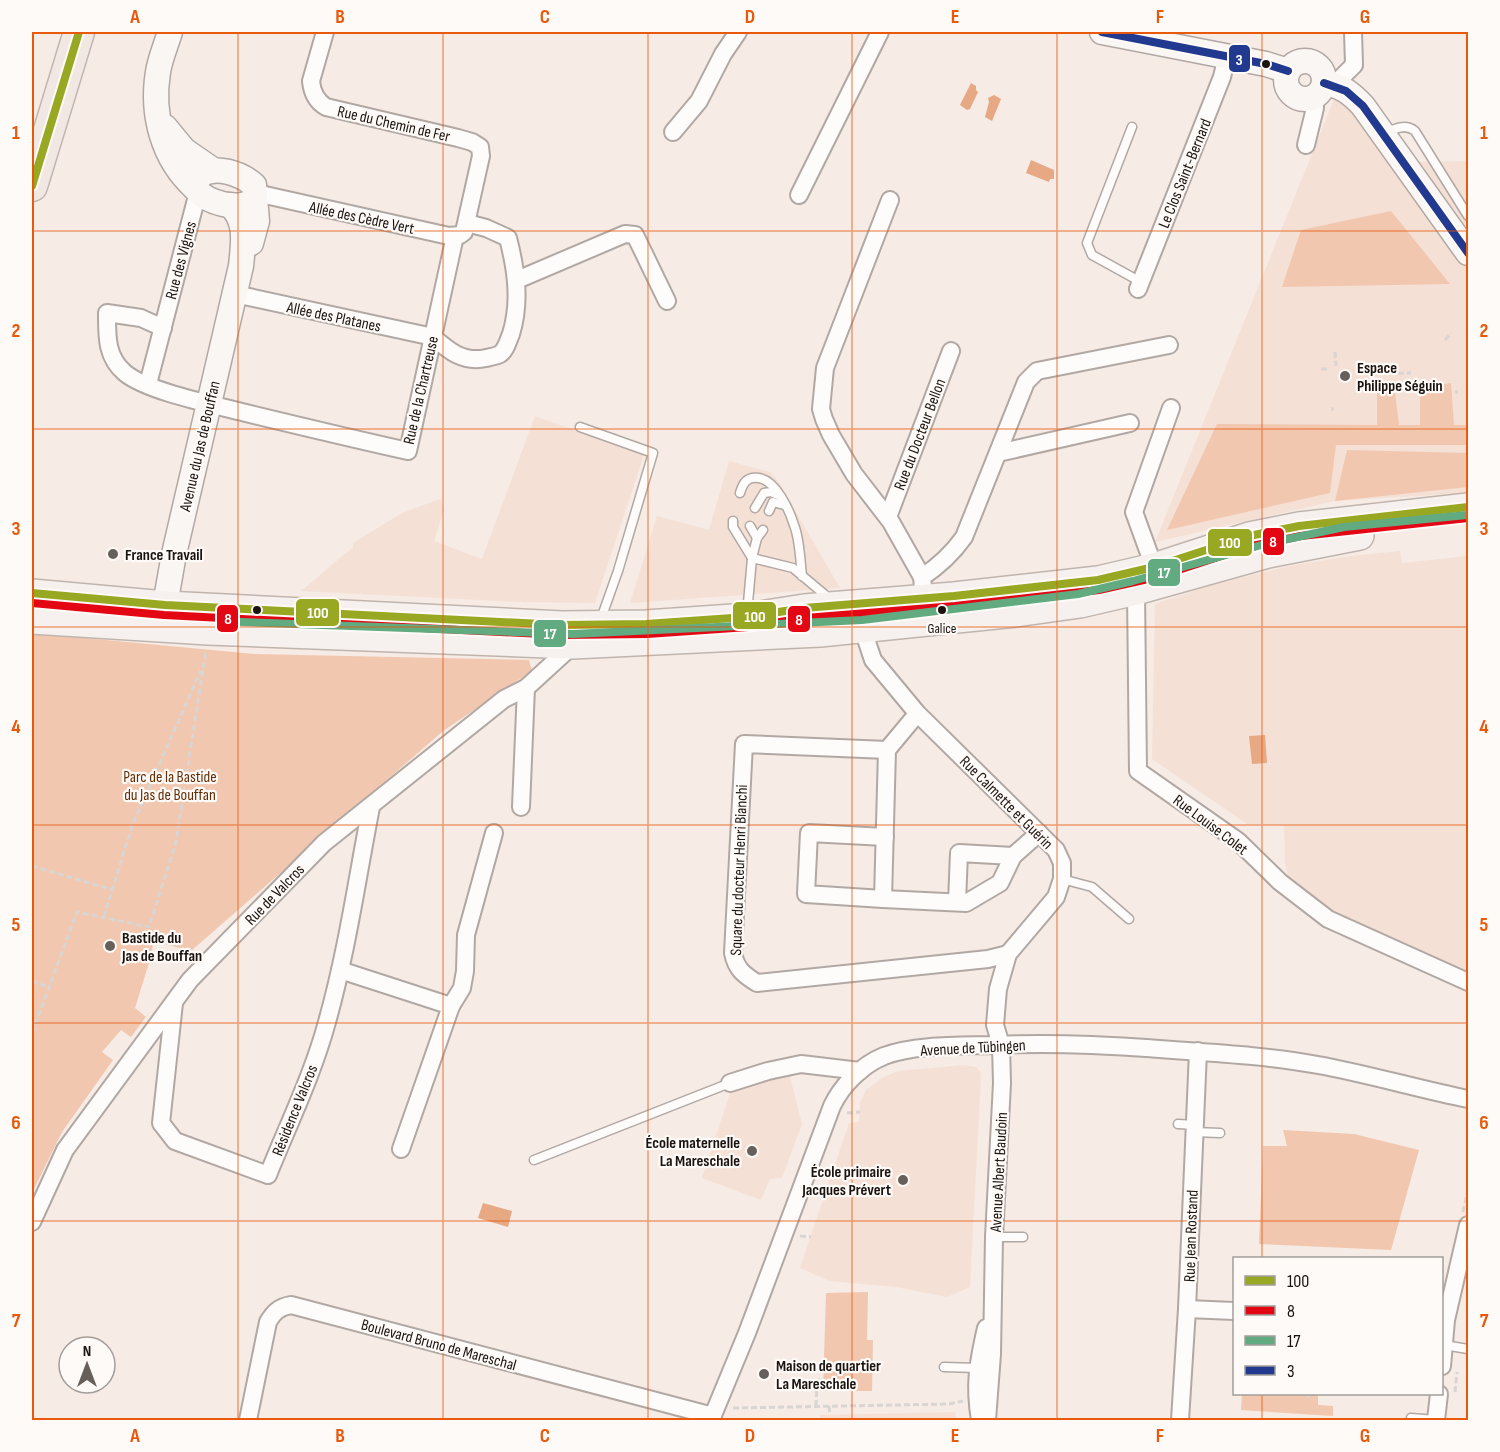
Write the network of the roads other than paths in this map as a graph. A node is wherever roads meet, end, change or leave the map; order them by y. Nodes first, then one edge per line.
1 (64, 32) edge
2 (79, 32) edge
3 (170, 32) edge
4 (325, 32) edge
5 (738, 32) edge
6 (880, 32) edge
7 (1102, 32) edge
8 (1353, 32) edge
9 (1227, 56) junction
10 (1324, 88) junction
11 (156, 116) junction
12 (32, 121) edge
13 (1132, 128) dead end
14 (673, 132) dead end
15 (1384, 134) junction
16 (1306, 145) dead end
17 (213, 170) junction
18 (32, 186) edge
19 (196, 190) junction
20 (799, 195) dead end
21 (255, 196) junction
22 (890, 200) dead end
23 (230, 205) junction
24 (1468, 216) edge
25 (462, 230) junction
26 (1468, 254) edge
27 (242, 266) junction
28 (517, 280) junction
29 (1140, 285) joint
30 (235, 294) junction
31 (667, 301) dead end
32 (162, 328) junction
33 (433, 337) junction
34 (1169, 345) dead end
35 (951, 351) dead end
36 (148, 384) junction
37 (208, 404) junction
38 (1171, 408) dead end
39 (1131, 423) dead end
40 (580, 427) dead end
41 (998, 453) junction
42 (740, 494) dead end
43 (778, 495) junction
44 (784, 505) junction
45 (1468, 507) edge
46 (755, 508) dead end
47 (769, 511) dead end
48 (888, 517) junction
49 (733, 521) dead end
50 (1383, 525) junction
51 (1468, 525) edge
52 (750, 526) dead end
53 (763, 530) dead end
54 (757, 538) junction
55 (752, 558) junction
56 (802, 576) junction
57 (1149, 581) junction
58 (32, 593) edge
59 (920, 599) junction
60 (837, 605) junction
61 (165, 617) junction
62 (747, 617) junction
63 (32, 620) edge
64 (863, 630) junction
65 (581, 632) junction
66 (526, 688) junction
67 (914, 717) junction
68 (887, 750) junction
69 (371, 807) junction
70 (520, 807) dead end
71 (494, 833) dead end
72 (1039, 833) junction
73 (885, 837) junction
74 (1013, 856) junction
75 (1062, 879) junction
76 (883, 899) junction
77 (957, 903) junction
78 (1129, 919) dead end
79 (1008, 954) junction
80 (340, 969) junction
81 (1468, 982) edge
82 (451, 1006) junction
83 (169, 1009) junction
84 (1001, 1044) junction
85 (1198, 1052) junction
86 (860, 1071) junction
87 (730, 1083) joint
88 (1468, 1099) edge
89 (1189, 1127) junction
90 (1220, 1133) dead end
91 (401, 1149) dead end
92 (534, 1160) dead end
93 (32, 1222) edge
94 (1468, 1225) edge
95 (994, 1237) junction
96 (1023, 1237) dead end
97 (992, 1300) junction
98 (1187, 1309) junction
99 (1233, 1311) edge
100 (1444, 1319) edge
101 (1444, 1344) junction
102 (1468, 1349) edge
103 (1443, 1354) edge
104 (944, 1367) dead end
105 (977, 1368) junction
106 (1439, 1395) edge
107 (714, 1415) edge
108 (1411, 1418) dead end
109 (248, 1420) edge
110 (980, 1420) edge
111 (987, 1420) edge
112 (1180, 1420) edge
113 (1436, 1420) edge

1 - 12 highway
2 - 18 highway
3 - 11 street
4 - 25 street, Rue du Chemin de Fer
5 - 14 street
6 - 20 street
7 - 9 street
8 - 10 street
9 - 10 street
9 - 29 street, Le Clos Saint-Bernard
10 - 15 street
10 - 16 street
11 - 17 street
11 - 19 street
13 - 29 lane
15 - 24 lane
15 - 26 street
17 - 19 street
17 - 21 street
19 - 23 street
19 - 32 street, Rue des Vignes
21 - 23 street
21 - 25 street, Allée des Cèdre Vert
21 - 27 street, Avenue du Jas de Bouffan
22 - 48 street
23 - 27 street, Avenue du Jas de Bouffan
25 - 28 street, Allée des Cèdre Vert
25 - 33 street, Rue de la Chartreuse
27 - 30 street, Avenue du Jas de Bouffan
28 - 31 street
28 - 33 street
30 - 33 street, Allée des Platanes
30 - 37 street, Avenue du Jas de Bouffan
32 - 36 street, Rue des Vignes
32 - 36 street
33 - 37 street, Rue de la Chartreuse
34 - 41 street
35 - 48 street, Rue du Docteur Bellon
36 - 37 street
37 - 61 street, Avenue du Jas de Bouffan
38 - 57 street
39 - 41 street
40 - 65 lane
41 - 59 street
42 - 43 lane
43 - 44 lane
43 - 46 lane
44 - 47 lane
44 - 56 lane
45 - 50 main road
48 - 59 street
49 - 55 lane
50 - 51 main road
50 - 57 main road
52 - 54 lane
53 - 54 lane
54 - 55 lane
55 - 56 lane
55 - 62 lane
56 - 60 lane
57 - 59 main road
57 - 81 street, Rue Louise Colet
58 - 61 main road
59 - 60 main road
59 - 64 main road
60 - 62 main road
61 - 63 main road
61 - 65 main road
62 - 65 main road
64 - 65 main road
64 - 67 street, Rue Calmette et Guérin
65 - 66 street, Rue de Valcros
66 - 69 street, Rue de Valcros
66 - 70 street
67 - 68 street
67 - 72 street, Rue Calmette et Guérin
68 - 73 street
68 - 79 street, Square du docteur Henri Bianchi
69 - 80 street, Résidence Valcros
69 - 83 street, Rue de Valcros
71 - 82 street
72 - 74 street
72 - 75 street, Rue Calmette et Guérin
73 - 76 street
73 - 76 street
74 - 77 street
74 - 77 street
75 - 78 lane
75 - 79 street
76 - 77 street
79 - 84 street
80 - 82 street
80 - 83 street, Résidence Valcros
82 - 91 street
83 - 93 street, Rue de Valcros
84 - 85 street, Avenue de Tübingen
84 - 86 street, Avenue de Tübingen
84 - 95 street, Avenue Albert Baudoin
85 - 88 street, Avenue de Tübingen
85 - 89 street, Rue Jean Rostand
86 - 87 street
86 - 107 street, Avenue de Tübingen
87 - 92 lane
89 - 90 lane
89 - 98 street, Rue Jean Rostand
94 - 100 street
95 - 96 lane
95 - 97 street, Avenue Albert Baudoin
97 - 105 street, Avenue Albert Baudoin
97 - 111 street, Avenue Albert Baudoin
98 - 99 street
98 - 112 street, Rue Jean Rostand
100 - 101 street
101 - 102 lane
101 - 103 street
104 - 105 lane
105 - 110 street, Avenue Albert Baudoin
106 - 113 street
107 - 109 street, Boulevard Bruno de Mareschal
108 - 113 lane

